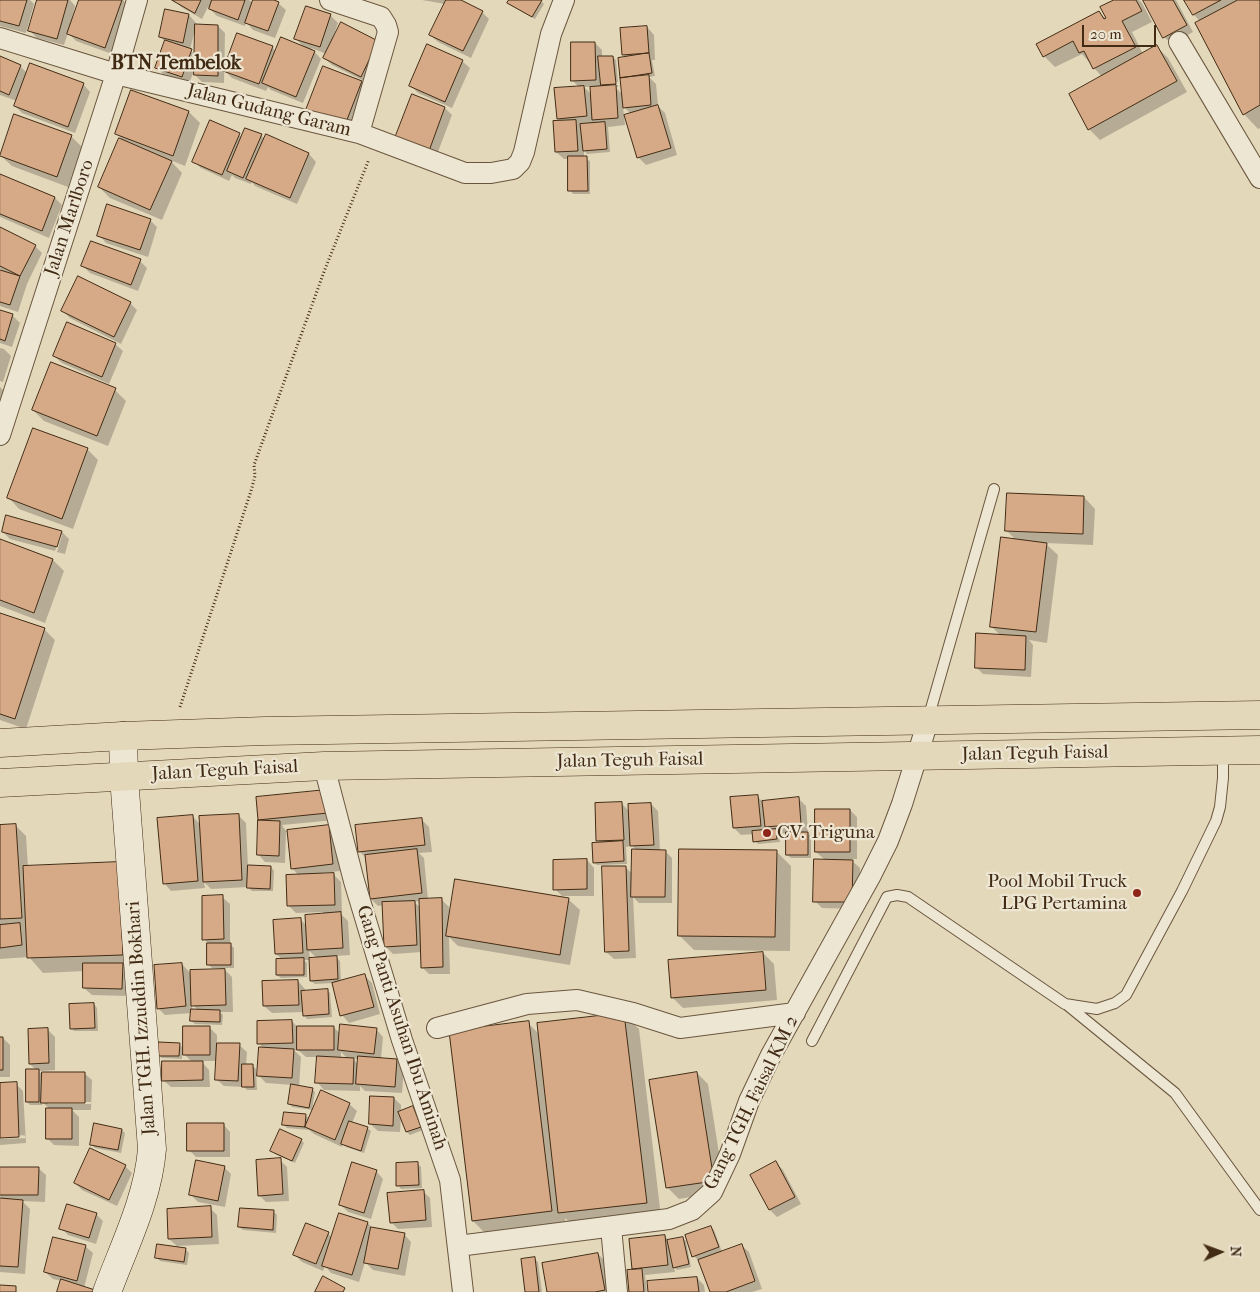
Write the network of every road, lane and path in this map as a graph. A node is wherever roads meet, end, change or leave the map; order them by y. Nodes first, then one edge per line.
1 (137, 0) edge
2 (330, 0) edge
3 (564, 0) edge
4 (0, 38) edge
5 (1180, 42) dead end
6 (116, 74) junction
7 (368, 137) junction
8 (1260, 178) edge
9 (0, 435) edge
10 (994, 489) dead end
11 (1260, 715) edge
12 (1223, 716) junction
13 (928, 721) junction
14 (171, 734) junction
15 (123, 736) junction
16 (0, 743) edge
17 (1260, 750) edge
18 (1223, 751) junction
19 (917, 755) junction
20 (324, 766) junction
21 (124, 777) junction
22 (0, 783) edge
23 (1066, 1004) junction
24 (795, 1013) junction
25 (437, 1028) dead end
26 (812, 1041) dead end
27 (1260, 1210) edge
28 (611, 1227) junction
29 (458, 1246) junction
30 (107, 1292) edge
31 (463, 1292) edge
32 (617, 1292) edge

1 - 6 street, Jalan Marlboro
2 - 7 street, Jalan Gudang Garam
3 - 7 street
4 - 6 street, Jalan Gudang Garam
5 - 8 street
6 - 7 street, Jalan Gudang Garam
6 - 9 street, Jalan Marlboro
7 - 14 path
10 - 13 lane
11 - 12 highway, Jalan Teguh Faisal
12 - 13 highway, Jalan Teguh Faisal
12 - 18 highway
13 - 14 highway, Jalan Teguh Faisal
13 - 19 street, Gang TGH. Faisal KM 2
14 - 15 highway, Jalan Teguh Faisal
15 - 16 highway, Jalan Teguh Faisal
15 - 21 street, Jalan TGH. Izzuddin Bokhari
17 - 18 highway, Jalan Teguh Faisal
18 - 19 highway, Jalan Teguh Faisal
18 - 23 lane
19 - 20 highway, Jalan Teguh Faisal
19 - 24 street, Gang TGH. Faisal KM 2
20 - 21 highway, Jalan Teguh Faisal
20 - 29 street, Gang Panti Asuhan Ibu Aminah
21 - 22 highway, Jalan Teguh Faisal
21 - 30 street, Jalan TGH. Izzuddin Bokhari
23 - 26 lane
23 - 27 lane
24 - 25 street
24 - 28 street, Gang TGH. Faisal KM 2
28 - 29 street, Gang TGH. Faisal KM 2
28 - 32 street
29 - 31 street, Gang Panti Asuhan Ibu Aminah

